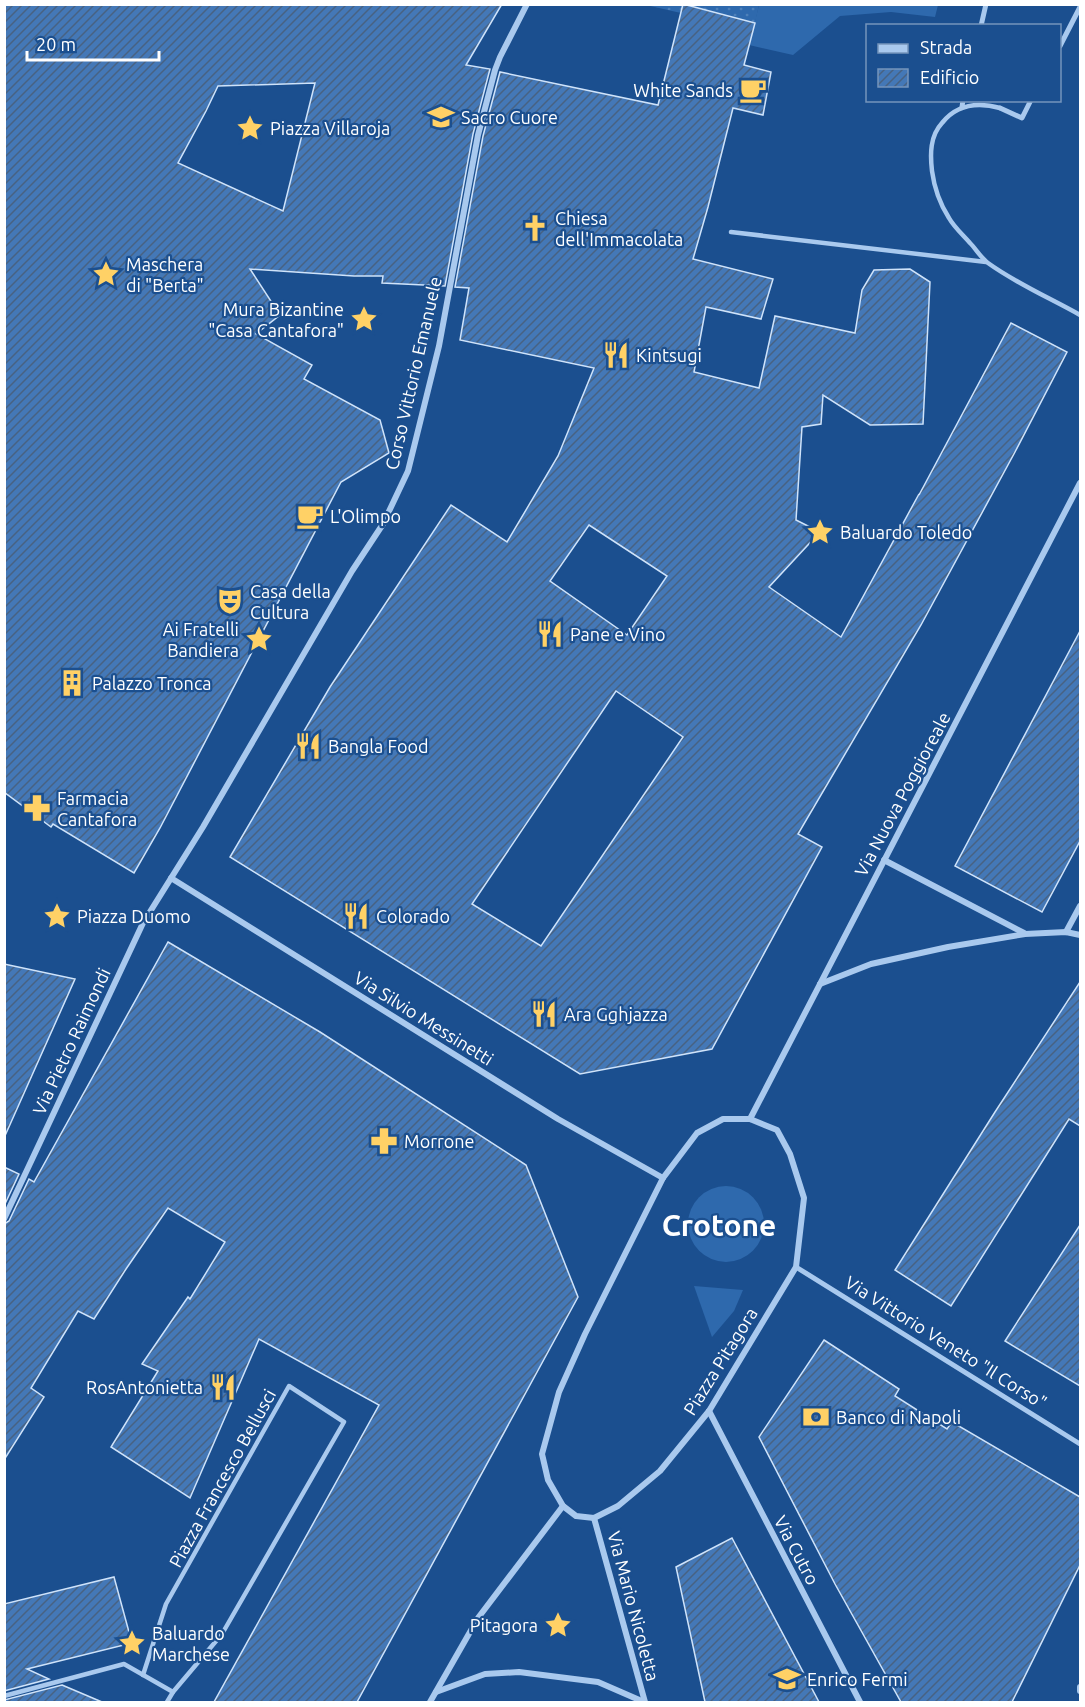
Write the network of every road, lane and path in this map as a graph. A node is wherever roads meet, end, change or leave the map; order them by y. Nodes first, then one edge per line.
1 (527, 4) edge
2 (986, 4) edge
3 (1080, 6) edge
4 (981, 24) edge
5 (1061, 42) edge
6 (1030, 102) edge
7 (963, 104) edge
8 (1000, 108) joint
9 (731, 232) dead end
10 (986, 262) junction
11 (1080, 315) edge
12 (1080, 483) edge
13 (884, 860) junction
14 (171, 878) junction
15 (1080, 906) edge
16 (1066, 932) junction
17 (1025, 934) junction
18 (1080, 935) edge
19 (819, 984) junction
20 (750, 1119) junction
21 (663, 1178) junction
22 (4, 1219) edge
23 (796, 1266) junction
24 (709, 1412) junction
25 (1080, 1444) edge
26 (563, 1506) junction
27 (594, 1518) junction
28 (143, 1675) junction
29 (173, 1692) junction
30 (436, 1692) junction
31 (4, 1696) edge
32 (167, 1702) edge
33 (430, 1702) edge
34 (644, 1702) edge
35 (860, 1702) edge

1 - 14 street, Corso Vittorio Emanuele
2 - 4 street
3 - 5 street
6 - 8 street
7 - 8 lane
7 - 10 lane
9 - 10 lane
10 - 11 lane
12 - 13 street, Via Nuova Poggioreale
13 - 17 street
13 - 19 street, Via Nuova Poggioreale
14 - 21 street, Via Silvio Messinetti
14 - 22 street, Via Pietro Raimondi
15 - 16 street
16 - 17 street
16 - 18 street
17 - 19 street
19 - 20 street, Via Nuova Poggioreale
20 - 21 street, Piazza Pitagora
20 - 23 street, Piazza Pitagora
21 - 26 street, Piazza Pitagora
23 - 24 street, Piazza Pitagora
23 - 25 street, Via Vittorio Veneto "Il Corso"
24 - 27 street, Piazza Pitagora
24 - 35 street, Via Cutro
26 - 27 street
26 - 30 street
27 - 34 street, Via Mario Nicoletta
28 - 29 lane
28 - 29 lane, Piazza Francesco Bellusci
28 - 31 lane
29 - 32 lane
30 - 33 street
30 - 34 street

